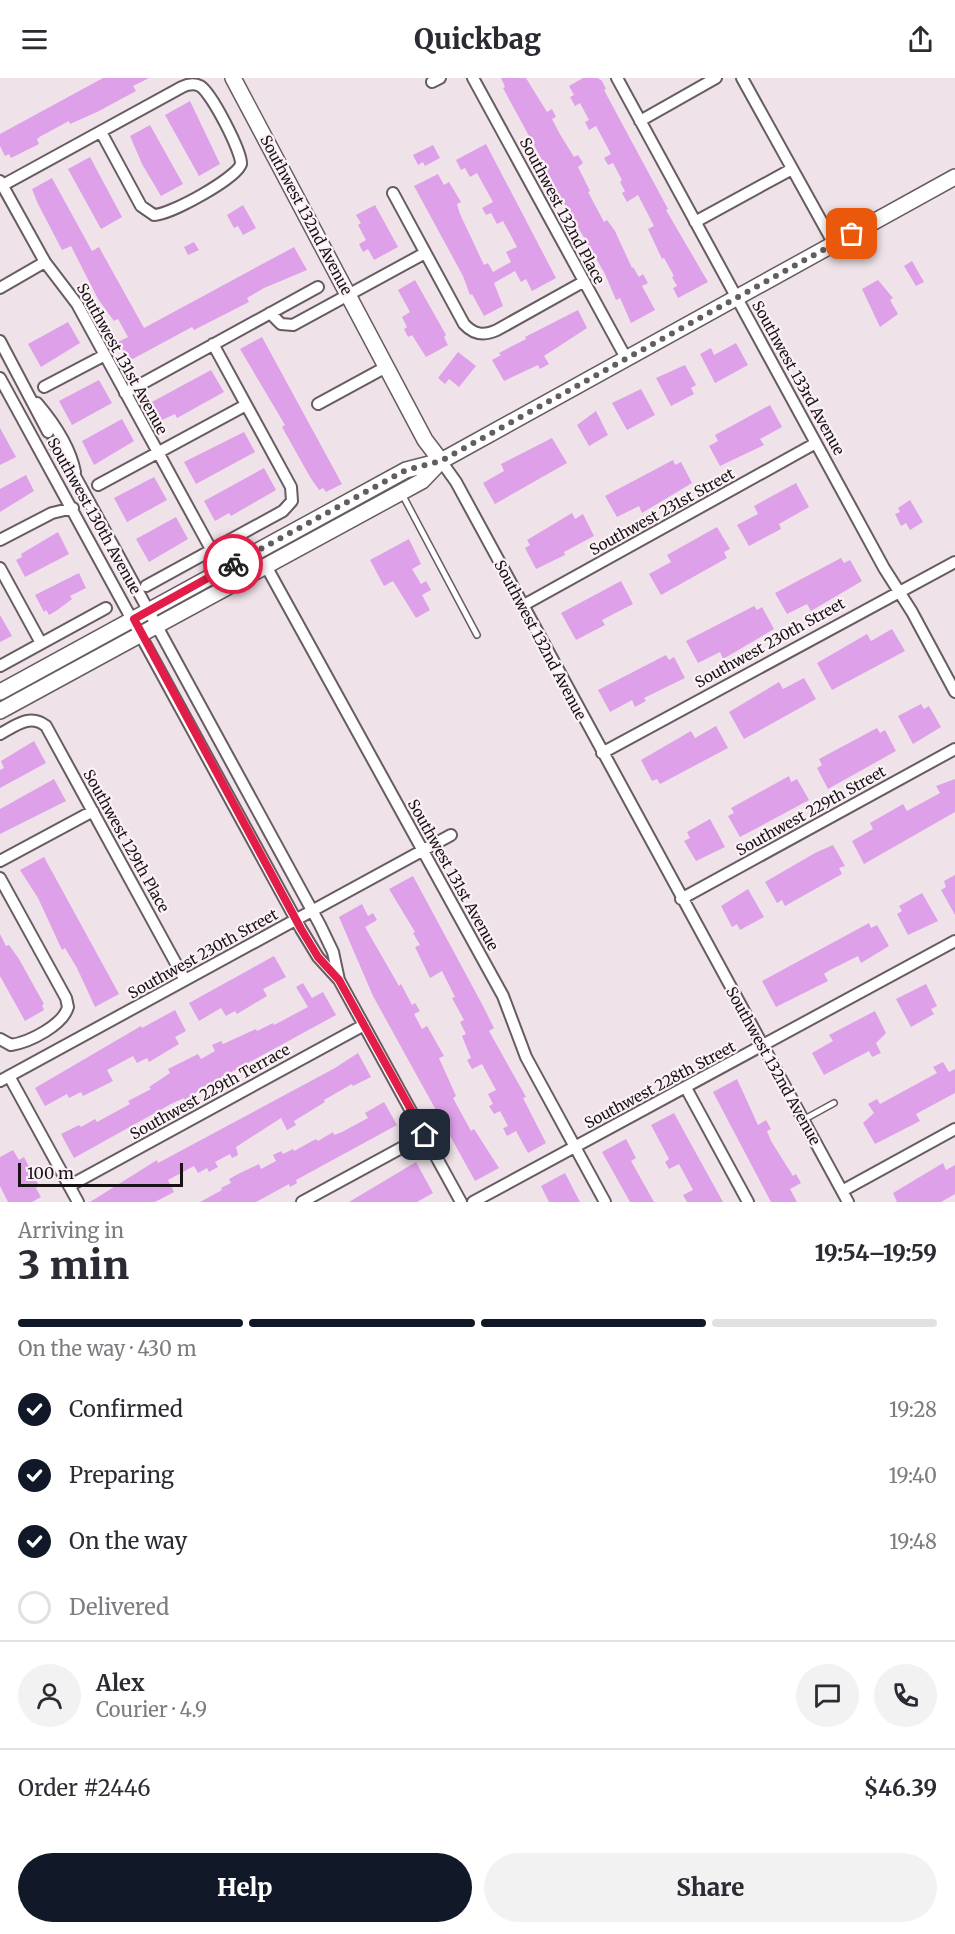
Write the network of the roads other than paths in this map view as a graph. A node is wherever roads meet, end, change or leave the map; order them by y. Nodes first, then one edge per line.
1 (233, 78) edge
2 (473, 78) edge
3 (617, 78) edge
4 (716, 78) edge
5 (742, 78) edge
6 (640, 121) junction
7 (101, 132) junction
8 (792, 169) junction
9 (955, 177) edge
10 (1, 183) edge
11 (393, 193) dead end
12 (695, 222) junction
13 (834, 244) junction
14 (425, 253) junction
15 (45, 262) junction
16 (583, 282) junction
17 (318, 287) dead end
18 (0, 288) edge
19 (348, 295) junction
20 (736, 297) junction
21 (270, 313) junction
22 (0, 341) edge
23 (213, 344) junction
24 (105, 355) junction
25 (626, 358) junction
26 (386, 367) junction
27 (0, 378) edge
28 (44, 387) dead end
29 (27, 390) junction
30 (125, 393) junction
31 (318, 404) dead end
32 (246, 405) junction
33 (29, 430) junction
34 (53, 442) dead end
35 (816, 443) junction
36 (158, 453) junction
37 (441, 461) junction
38 (75, 476) junction
39 (98, 485) dead end
40 (402, 492) junction
41 (73, 508) junction
42 (0, 540) edge
43 (212, 551) junction
44 (955, 562) edge
45 (266, 566) junction
46 (0, 568) edge
47 (146, 586) dead end
48 (898, 591) junction
49 (522, 606) junction
50 (106, 608) dead end
51 (148, 611) junction
52 (134, 619) junction
53 (156, 626) junction
54 (141, 634) junction
55 (477, 635) dead end
56 (41, 643) junction
57 (0, 666) edge
58 (0, 692) edge
59 (955, 692) edge
60 (0, 711) edge
61 (0, 734) edge
62 (955, 749) edge
63 (602, 753) junction
64 (93, 811) junction
65 (451, 835) dead end
66 (423, 850) junction
67 (0, 861) edge
68 (0, 878) edge
69 (681, 899) junction
70 (312, 911) junction
71 (296, 920) junction
72 (955, 941) edge
73 (185, 980) junction
74 (339, 980) junction
75 (364, 1025) junction
76 (0, 1039) edge
77 (762, 1046) junction
78 (5, 1079) edge
79 (686, 1088) junction
80 (834, 1103) dead end
81 (803, 1120) junction
82 (955, 1129) edge
83 (425, 1135) junction
84 (575, 1147) junction
85 (69, 1186) junction
86 (842, 1191) junction
87 (78, 1202) edge
88 (302, 1202) edge
89 (462, 1202) edge
90 (473, 1202) edge
91 (605, 1202) edge
92 (748, 1202) edge
93 (848, 1202) edge

1 - 19 street, Southwest 132nd Avenue
2 - 16 street, Southwest 132nd Place
3 - 6 street, Southwest 133rd Avenue
4 - 6 street
5 - 8 street
6 - 12 street, Southwest 133rd Avenue
7 - 7 street
7 - 10 street
8 - 12 street
8 - 13 street
9 - 13 street
10 - 15 street, Southwest 131st Avenue
11 - 14 street
12 - 20 street, Southwest 133rd Avenue
13 - 20 street
14 - 16 street
14 - 19 street
15 - 18 street
15 - 24 street, Southwest 131st Avenue
16 - 25 street, Southwest 132nd Place
17 - 21 street
19 - 21 street
19 - 26 street, Southwest 132nd Avenue
20 - 25 street
20 - 35 street, Southwest 133rd Avenue
21 - 23 street
22 - 29 street, Southwest 130th Avenue
23 - 30 street
23 - 32 street
24 - 28 street
24 - 30 street, Southwest 131st Avenue
25 - 37 street
26 - 31 street
26 - 37 street, Southwest 132nd Avenue
27 - 33 street, Southwest 130th Avenue
29 - 33 street, Southwest 130th Avenue
29 - 38 street, Southwest 130th Avenue
30 - 36 street, Southwest 131st Avenue
32 - 36 street
32 - 43 street
33 - 41 street, Southwest 130th Avenue
34 - 38 street, Southwest 130th Avenue
35 - 48 street, Southwest 133rd Avenue
35 - 49 street, Southwest 231st Street
36 - 39 street
36 - 43 street, Southwest 131st Avenue
37 - 40 street
37 - 49 street, Southwest 132nd Avenue
37 - 51 street
38 - 51 street, Southwest 130th Avenue
40 - 45 street
40 - 55 lane
41 - 42 street
41 - 52 street, Southwest 130th Avenue
43 - 47 street
44 - 48 street, Southwest 230th Street
45 - 53 street
45 - 66 street, Southwest 131st Avenue
46 - 56 street
48 - 59 street, Southwest 133rd Avenue
48 - 63 street, Southwest 230th Street
49 - 63 street, Southwest 132nd Avenue
50 - 56 street
51 - 52 street
51 - 53 street, Southwest 130th Avenue
52 - 54 street, Southwest 130th Avenue
52 - 58 street
53 - 54 street
53 - 70 street, Southwest 130th Avenue
54 - 60 street
54 - 71 street, Southwest 130th Avenue
56 - 57 street
61 - 64 street, Southwest 129th Place
62 - 69 street, Southwest 229th Street
63 - 69 street, Southwest 132nd Avenue
64 - 67 street
64 - 73 street, Southwest 129th Place
65 - 66 street, Southwest 230th Street
66 - 70 street, Southwest 230th Street
66 - 84 street, Southwest 131st Avenue
68 - 76 street
69 - 77 street, Southwest 132nd Avenue
70 - 71 street, Southwest 230th Street
70 - 74 street, Southwest 130th Avenue
71 - 73 street, Southwest 230th Street
71 - 74 street, Southwest 130th Avenue
72 - 77 street, Southwest 228th Street
73 - 78 street, Southwest 230th Street
74 - 75 street, Southwest 130th Avenue
75 - 83 street, Southwest 130th Avenue
75 - 85 street, Southwest 229th Terrace
77 - 79 street, Southwest 228th Street
77 - 81 street, Southwest 132nd Avenue
78 - 85 street
79 - 84 street, Southwest 228th Street
79 - 92 street
80 - 81 lane
81 - 86 street, Southwest 132nd Avenue
82 - 86 street
83 - 88 street
83 - 89 street, Southwest 130th Avenue
84 - 90 street, Southwest 228th Street
84 - 91 street, Southwest 131st Avenue
85 - 87 street
86 - 93 street, Southwest 132nd Avenue

